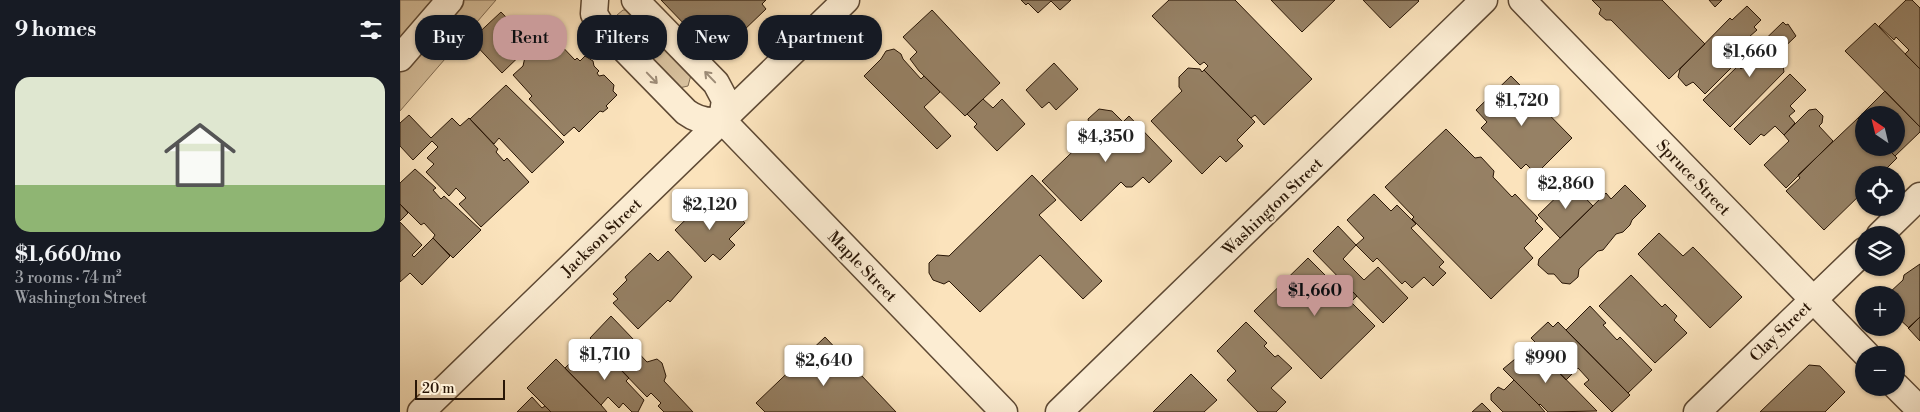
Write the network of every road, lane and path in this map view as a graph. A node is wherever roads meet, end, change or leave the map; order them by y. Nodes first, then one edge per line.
1 (450, 0) edge
2 (595, 0) edge
3 (635, 0) edge
4 (846, 0) edge
5 (1484, 0) edge
6 (1522, 0) edge
7 (400, 58) edge
8 (722, 120) junction
9 (1920, 196) edge
10 (1889, 226) edge
11 (1855, 260) edge
12 (1813, 300) junction
13 (1857, 346) edge
14 (1905, 395) edge
15 (1920, 410) edge
16 (421, 412) edge
17 (1004, 412) edge
18 (1059, 412) edge
19 (1697, 412) edge

1 - 7 street
2 -> 8 street
8 -> 3 street
4 - 8 street, Jackson Street
5 - 18 street, Washington Street
6 - 12 street, Spruce Street
8 - 16 street, Jackson Street
8 - 17 street, Maple Street
9 - 10 street
11 - 12 street, Clay Street
12 - 13 street, Spruce Street
12 - 19 street, Clay Street
14 - 15 street

